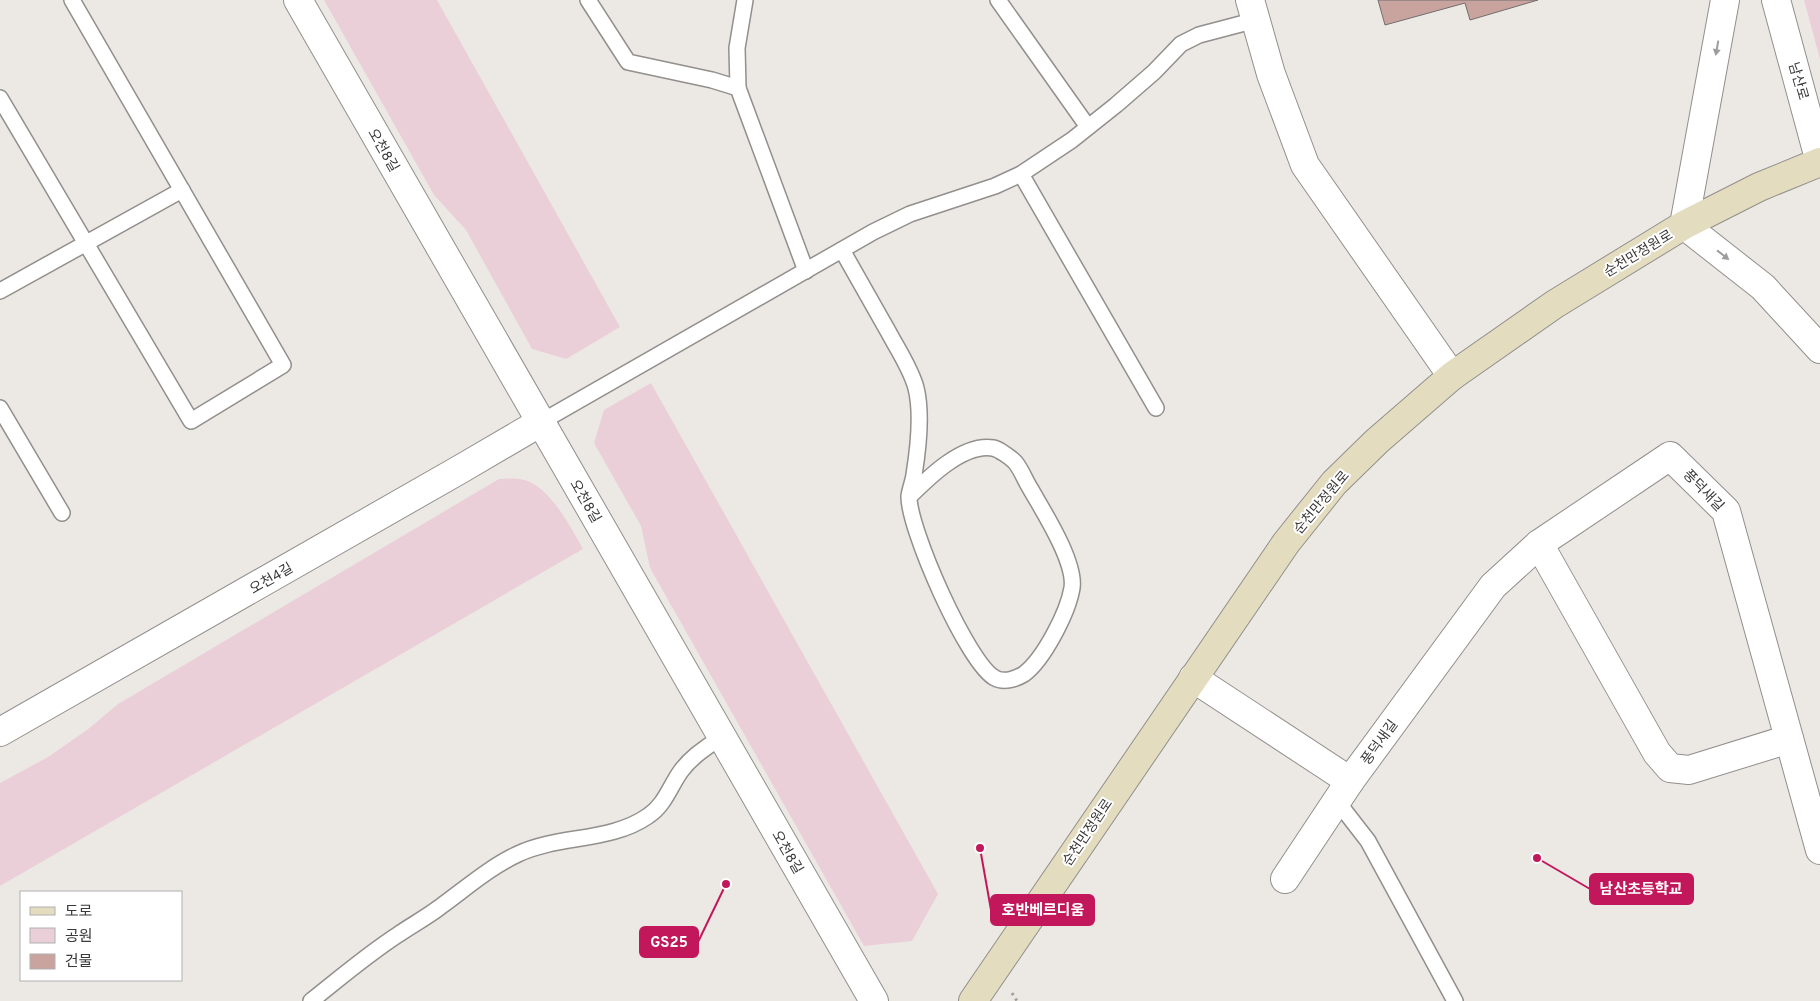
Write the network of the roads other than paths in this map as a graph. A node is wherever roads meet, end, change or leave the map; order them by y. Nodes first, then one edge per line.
1 (72, 0) edge
2 (298, 0) edge
3 (588, 0) edge
4 (745, 0) edge
5 (998, 0) edge
6 (1725, 0) edge
7 (1776, 0) edge
8 (1253, 10) edge
9 (738, 88) junction
10 (0, 98) edge
11 (1088, 127) junction
12 (1820, 162) edge
13 (1021, 174) junction
14 (182, 190) junction
15 (1684, 226) junction
16 (87, 243) junction
17 (842, 250) junction
18 (806, 271) junction
19 (0, 291) edge
20 (1820, 349) edge
21 (1452, 376) junction
22 (0, 408) edge
23 (1156, 408) dead end
24 (541, 422) junction
25 (909, 497) junction
26 (62, 513) dead end
27 (1539, 544) junction
28 (1194, 678) junction
29 (0, 732) edge
30 (722, 736) junction
31 (1789, 739) junction
32 (1344, 791) junction
33 (1820, 850) edge
34 (1285, 879) dead end
35 (312, 1001) edge
36 (874, 1001) edge
37 (973, 1001) edge
38 (1455, 1001) edge

1 - 14 lane
2 - 24 street, 오천8길
3 - 9 lane
4 - 9 lane
5 - 11 lane
6 -> 15 street
7 - 12 street, 남산로
8 - 11 lane
8 - 21 street
9 - 18 lane
10 - 16 lane
11 - 13 lane
12 - 15 main road, 순천만정원로
13 - 17 lane
13 - 23 lane
14 - 16 lane
14 - 16 lane
15 -> 20 street
15 - 21 main road, 순천만정원로
16 - 19 lane
17 - 18 lane
17 - 25 lane
18 - 24 lane
21 - 28 main road, 순천만정원로
22 - 26 lane
24 - 29 street, 오천4길
24 - 30 street, 오천8길
25 - 25 lane
27 - 31 street
27 - 31 street, 풍덕새길
27 - 32 street, 풍덕새길
28 - 32 street
28 - 37 main road, 순천만정원로
30 - 35 lane
30 - 36 street, 오천8길
31 - 33 street, 풍덕새길
32 - 34 street, 풍덕새길
32 - 38 lane

